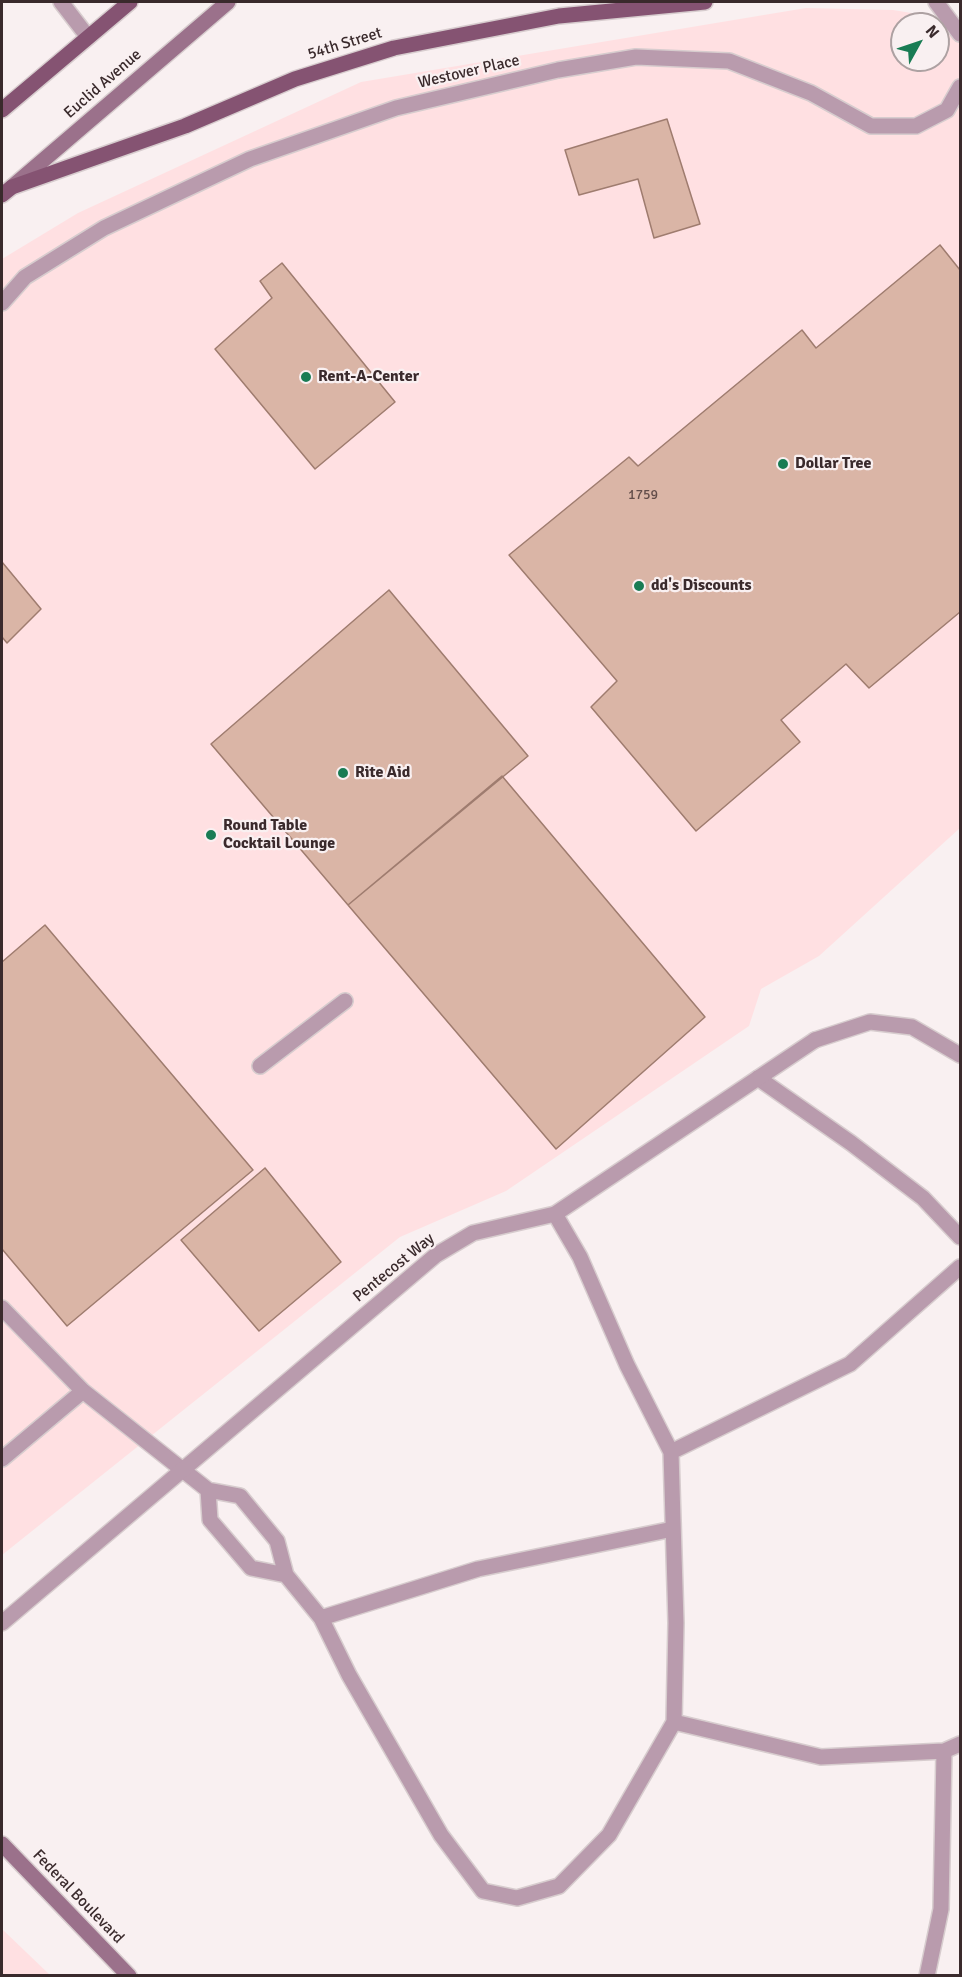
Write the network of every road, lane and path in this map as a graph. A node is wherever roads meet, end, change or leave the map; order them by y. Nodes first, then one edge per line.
1 (61, 2) edge
2 (130, 2) edge
3 (228, 2) edge
4 (705, 2) edge
5 (936, 2) edge
6 (960, 34) edge
7 (87, 37) junction
8 (960, 87) edge
9 (2, 110) edge
10 (7, 191) edge
11 (2, 303) edge
12 (345, 1001) dead end
13 (960, 1055) edge
14 (260, 1066) dead end
15 (758, 1078) junction
16 (555, 1214) junction
17 (960, 1237) edge
18 (960, 1267) edge
19 (3, 1312) edge
20 (83, 1391) junction
21 (671, 1452) junction
22 (2, 1459) edge
23 (183, 1469) junction
24 (208, 1490) junction
25 (674, 1529) junction
26 (286, 1575) junction
27 (321, 1618) junction
28 (2, 1623) edge
29 (674, 1722) junction
30 (960, 1744) edge
31 (944, 1750) junction
32 (2, 1844) edge
33 (129, 1976) edge
34 (927, 1976) edge

1 - 7 street
2 - 7 main road
3 - 10 main road, Euclid Avenue
4 - 10 main road, 54th Street
5 - 6 street
7 - 9 main road
8 - 11 street, Westover Place
12 - 14 street
13 - 15 street, Pentecost Way
15 - 16 street, Pentecost Way
15 - 17 street
16 - 21 street
16 - 23 street, Pentecost Way
18 - 21 street
19 - 20 street
20 - 22 street
20 - 23 street
21 - 25 street
23 - 24 street
23 - 28 street, Pentecost Way
24 - 26 street
24 - 26 street
25 - 27 street
25 - 29 street
26 - 27 street
27 - 29 street
29 - 31 street
30 - 31 street
31 - 34 street
32 - 33 main road, Federal Boulevard

